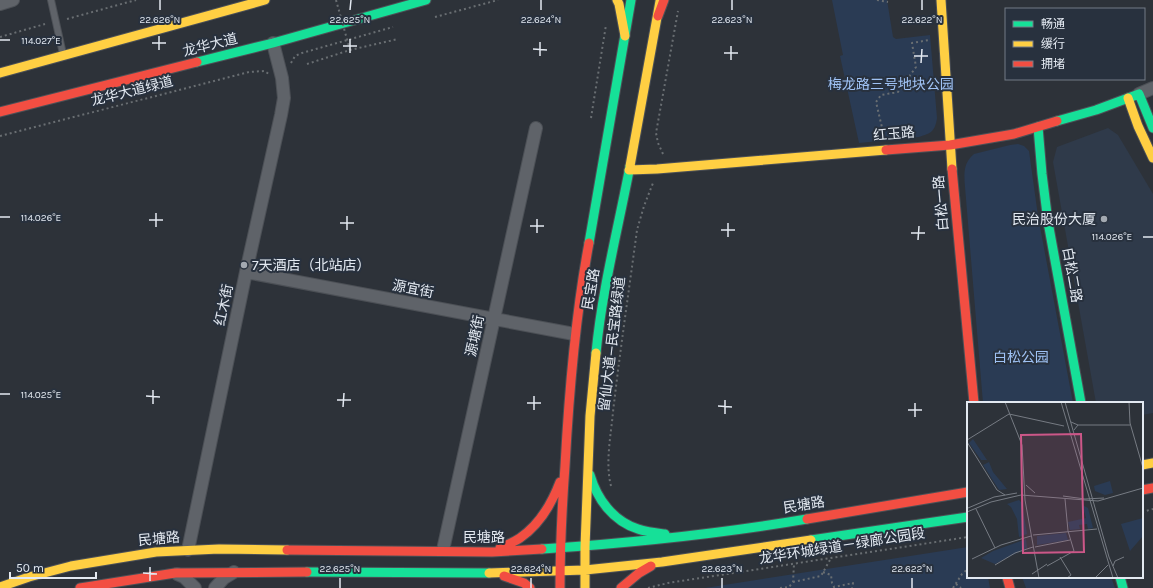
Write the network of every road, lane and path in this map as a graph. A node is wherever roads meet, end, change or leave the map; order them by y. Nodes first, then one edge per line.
1 (13, 0) edge
2 (51, 0) edge
3 (136, 0) edge
4 (265, 0) edge
5 (336, 0) edge
6 (426, 0) edge
7 (498, 0) edge
8 (617, 0) edge
9 (631, 0) edge
10 (661, 0) edge
11 (664, 0) edge
12 (877, 0) edge
13 (941, 0) edge
14 (888, 2) dead end
15 (0, 4) edge
16 (678, 8) dead end
17 (658, 16) junction
18 (435, 17) dead end
19 (608, 18) dead end
20 (67, 19) dead end
21 (45, 24) dead end
22 (393, 27) dead end
23 (625, 36) junction
24 (0, 37) edge
25 (398, 39) dead end
26 (935, 40) dead end
27 (273, 43) junction
28 (350, 50) junction
29 (64, 55) junction
30 (307, 64) dead end
31 (290, 65) dead end
32 (0, 72) edge
33 (269, 74) dead end
34 (1153, 88) edge
35 (1133, 96) junction
36 (0, 112) edge
37 (591, 118) dead end
38 (536, 128) dead end
39 (1038, 128) junction
40 (1153, 128) edge
41 (0, 136) edge
42 (884, 136) dead end
43 (950, 145) junction
44 (663, 154) dead end
45 (1153, 158) edge
46 (629, 170) junction
47 (653, 182) dead end
48 (246, 272) junction
49 (494, 319) junction
50 (574, 334) junction
51 (974, 402) edge
52 (1081, 402) edge
53 (1153, 463) edge
54 (1143, 465) edge
55 (588, 466) junction
56 (565, 468) junction
57 (611, 488) dead end
58 (1153, 488) edge
59 (1143, 490) edge
60 (967, 492) edge
61 (1153, 509) edge
62 (1143, 512) edge
63 (967, 517) edge
64 (684, 537) junction
65 (967, 537) edge
66 (585, 547) junction
67 (560, 548) junction
68 (188, 550) junction
69 (443, 550) junction
70 (492, 552) junction
71 (831, 558) junction
72 (662, 562) junction
73 (794, 564) junction
74 (585, 570) junction
75 (967, 570) edge
76 (560, 571) junction
77 (235, 572) junction
78 (823, 572) junction
79 (176, 573) junction
80 (492, 573) junction
81 (1007, 578) edge
82 (1120, 578) edge
83 (793, 582) junction
84 (662, 584) junction
85 (956, 584) junction
86 (0, 587) edge
87 (80, 588) edge
88 (195, 588) edge
89 (215, 588) edge
90 (530, 588) edge
91 (560, 588) edge
92 (585, 588) edge
93 (621, 588) edge
94 (648, 588) edge
95 (664, 588) edge
96 (780, 588) edge
97 (852, 588) edge
98 (953, 588) edge
99 (961, 588) edge
100 (1010, 588) edge
101 (1123, 588) edge

1 - 15 street
2 - 29 lane
3 - 20 path
4 - 29 main road, 龙华大道
5 - 28 path, bridge
6 - 27 main road, 龙华大道
7 - 18 path
8 - 23 main road
9 - 23 main road, 民宝路
10 - 17 main road, 民宝路
11 - 17 main road
12 - 14 path
13 - 43 main road, 白松一路
16 - 44 path
17 - 46 main road, 民宝路
19 - 37 path
21 - 24 path
22 - 31 path
23 - 50 main road, 民宝路
25 - 28 path
26 - 42 path
27 - 36 main road, 龙华大道
27 - 48 street, 红木街
28 - 30 path
29 - 32 main road, 龙华大道
33 - 41 path, 龙华大道绿道
34 - 35 street, 红玉路
35 - 39 main road, 红玉路
35 - 40 main road
35 - 45 main road
38 - 49 street, 源塘街
39 - 43 main road, 红玉路
39 - 52 main road, 白松二路
43 - 46 main road, 红玉路
43 - 51 main road, 白松一路
46 - 55 main road, 民宝路
47 - 57 path, 留仙大道—民宝路绿道
48 - 49 street, 源宜街
48 - 68 street, 红木街
49 - 50 street, 源宜街
49 - 69 street, 源塘街
50 - 56 main road, 民宝路
53 - 54 main road
55 - 64 main road
55 - 66 main road, 民宝路
56 - 67 main road, 民宝路
56 - 70 main road
58 - 59 main road
60 - 64 main road, 民塘路
61 - 62 path
63 - 72 main road
64 - 66 main road, 民塘路
65 - 71 path, 龙华环城绿道－绿廊公园段
66 - 67 main road, 民塘路
66 - 74 main road, 民宝路
67 - 70 main road, 民塘路
67 - 76 main road, 民宝路
68 - 69 main road, 民塘路
68 - 86 main road, 民塘路
69 - 70 main road, 民塘路
71 - 73 path, 龙华环城绿道－绿廊公园段
71 - 78 path
72 - 74 main road
72 - 93 main road
73 - 83 path
73 - 84 path, 龙华环城绿道－绿廊公园段
74 - 76 main road
74 - 92 main road, 民宝路
75 - 85 path
76 - 80 main road
76 - 91 main road, 民宝路
77 - 79 main road
77 - 80 main road
77 - 89 street
78 - 83 path
78 - 97 path
79 - 87 main road
79 - 88 street
80 - 90 main road
81 - 100 main road
82 - 101 main road
83 - 96 path
84 - 94 path, 龙华环城绿道－绿廊公园段
84 - 95 path
85 - 98 path
85 - 99 path

